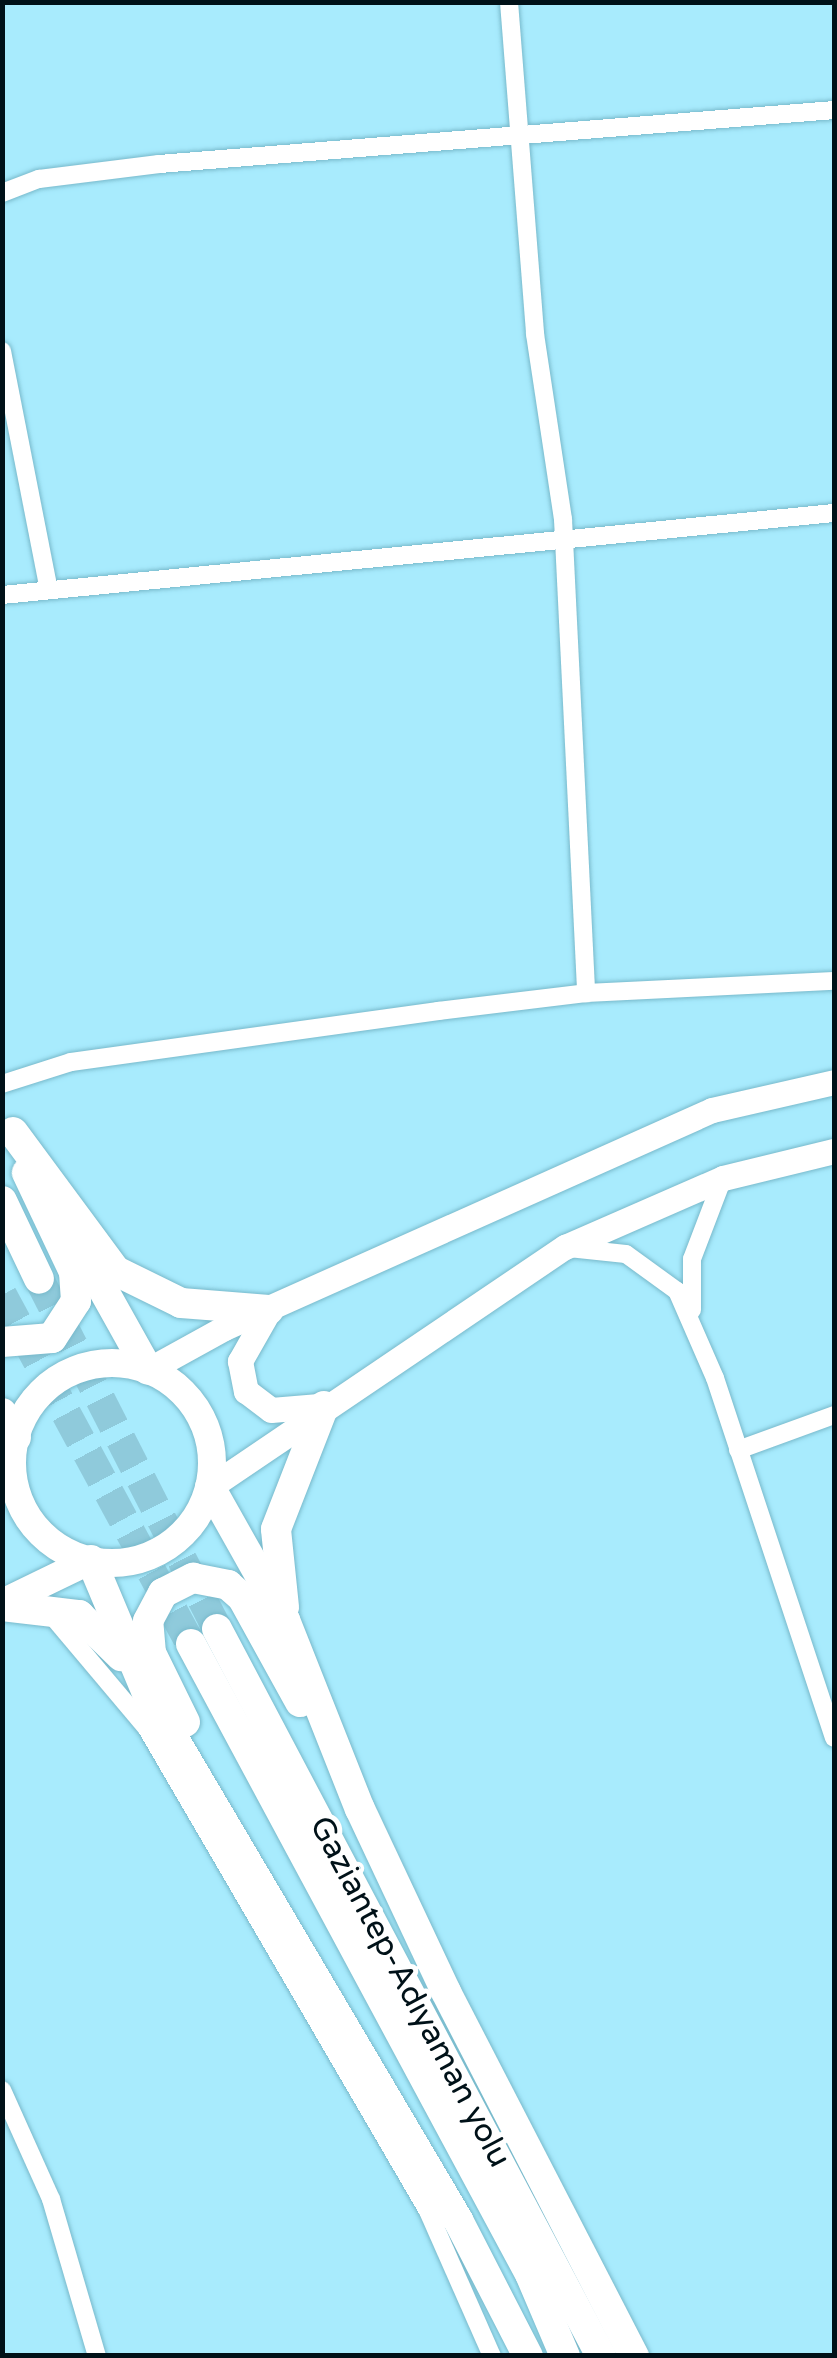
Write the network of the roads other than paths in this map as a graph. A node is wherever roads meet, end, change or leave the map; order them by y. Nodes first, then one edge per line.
1 (508, 2) edge
2 (834, 110) edge
3 (519, 140) junction
4 (2, 194) edge
5 (2, 351) edge
6 (834, 512) edge
7 (564, 536) junction
8 (48, 586) junction
9 (2, 595) edge
10 (834, 981) edge
11 (586, 993) junction
12 (834, 1082) edge
13 (2, 1084) edge
14 (6, 1122) edge
15 (834, 1152) edge
16 (722, 1178) junction
17 (2, 1201) edge
18 (565, 1247) junction
19 (39, 1279) tunnel mouth
20 (269, 1310) junction
21 (694, 1326) junction
22 (2, 1342) edge
23 (148, 1370) junction
24 (324, 1406) junction
25 (834, 1415) edge
26 (7, 1432) edge
27 (738, 1450) junction
28 (210, 1487) junction
29 (91, 1560) junction
30 (2, 1604) edge
31 (43, 1606) junction
32 (285, 1620) junction
33 (147, 1693) junction
34 (828, 1693) edge
35 (834, 1738) edge
36 (360, 1809) junction
37 (254, 1866) junction
38 (2, 2090) edge
39 (97, 2356) edge
40 (492, 2356) edge
41 (528, 2356) edge
42 (565, 2356) edge
43 (601, 2356) edge
44 (634, 2356) edge

1 - 3 street
2 - 3 street
3 - 4 street
3 - 7 street
5 - 8 street
6 - 7 street
7 - 8 street
7 - 11 street
8 - 9 street
10 - 11 street
11 - 13 street
12 - 20 street
14 - 20 highway
14 - 22 highway
14 - 23 highway
15 - 16 street
16 - 18 street
16 - 21 street
17 - 19 highway
18 - 21 street
18 - 24 street
20 - 23 street
20 - 24 street
21 - 27 street
23 - 26 main road
23 - 28 main road
24 - 28 street
24 - 32 highway
25 - 27 street
26 - 29 main road
27 - 34 street
28 - 29 main road
28 - 32 highway
29 - 30 main road
29 - 33 highway
30 - 31 highway
31 - 33 highway
31 - 40 street
32 - 36 highway
33 - 37 highway
34 - 35 street
36 - 37 highway
36 - 44 highway
37 - 41 highway
38 - 39 street
42 - 43 highway, Gaziantep-Adıyaman yolu

